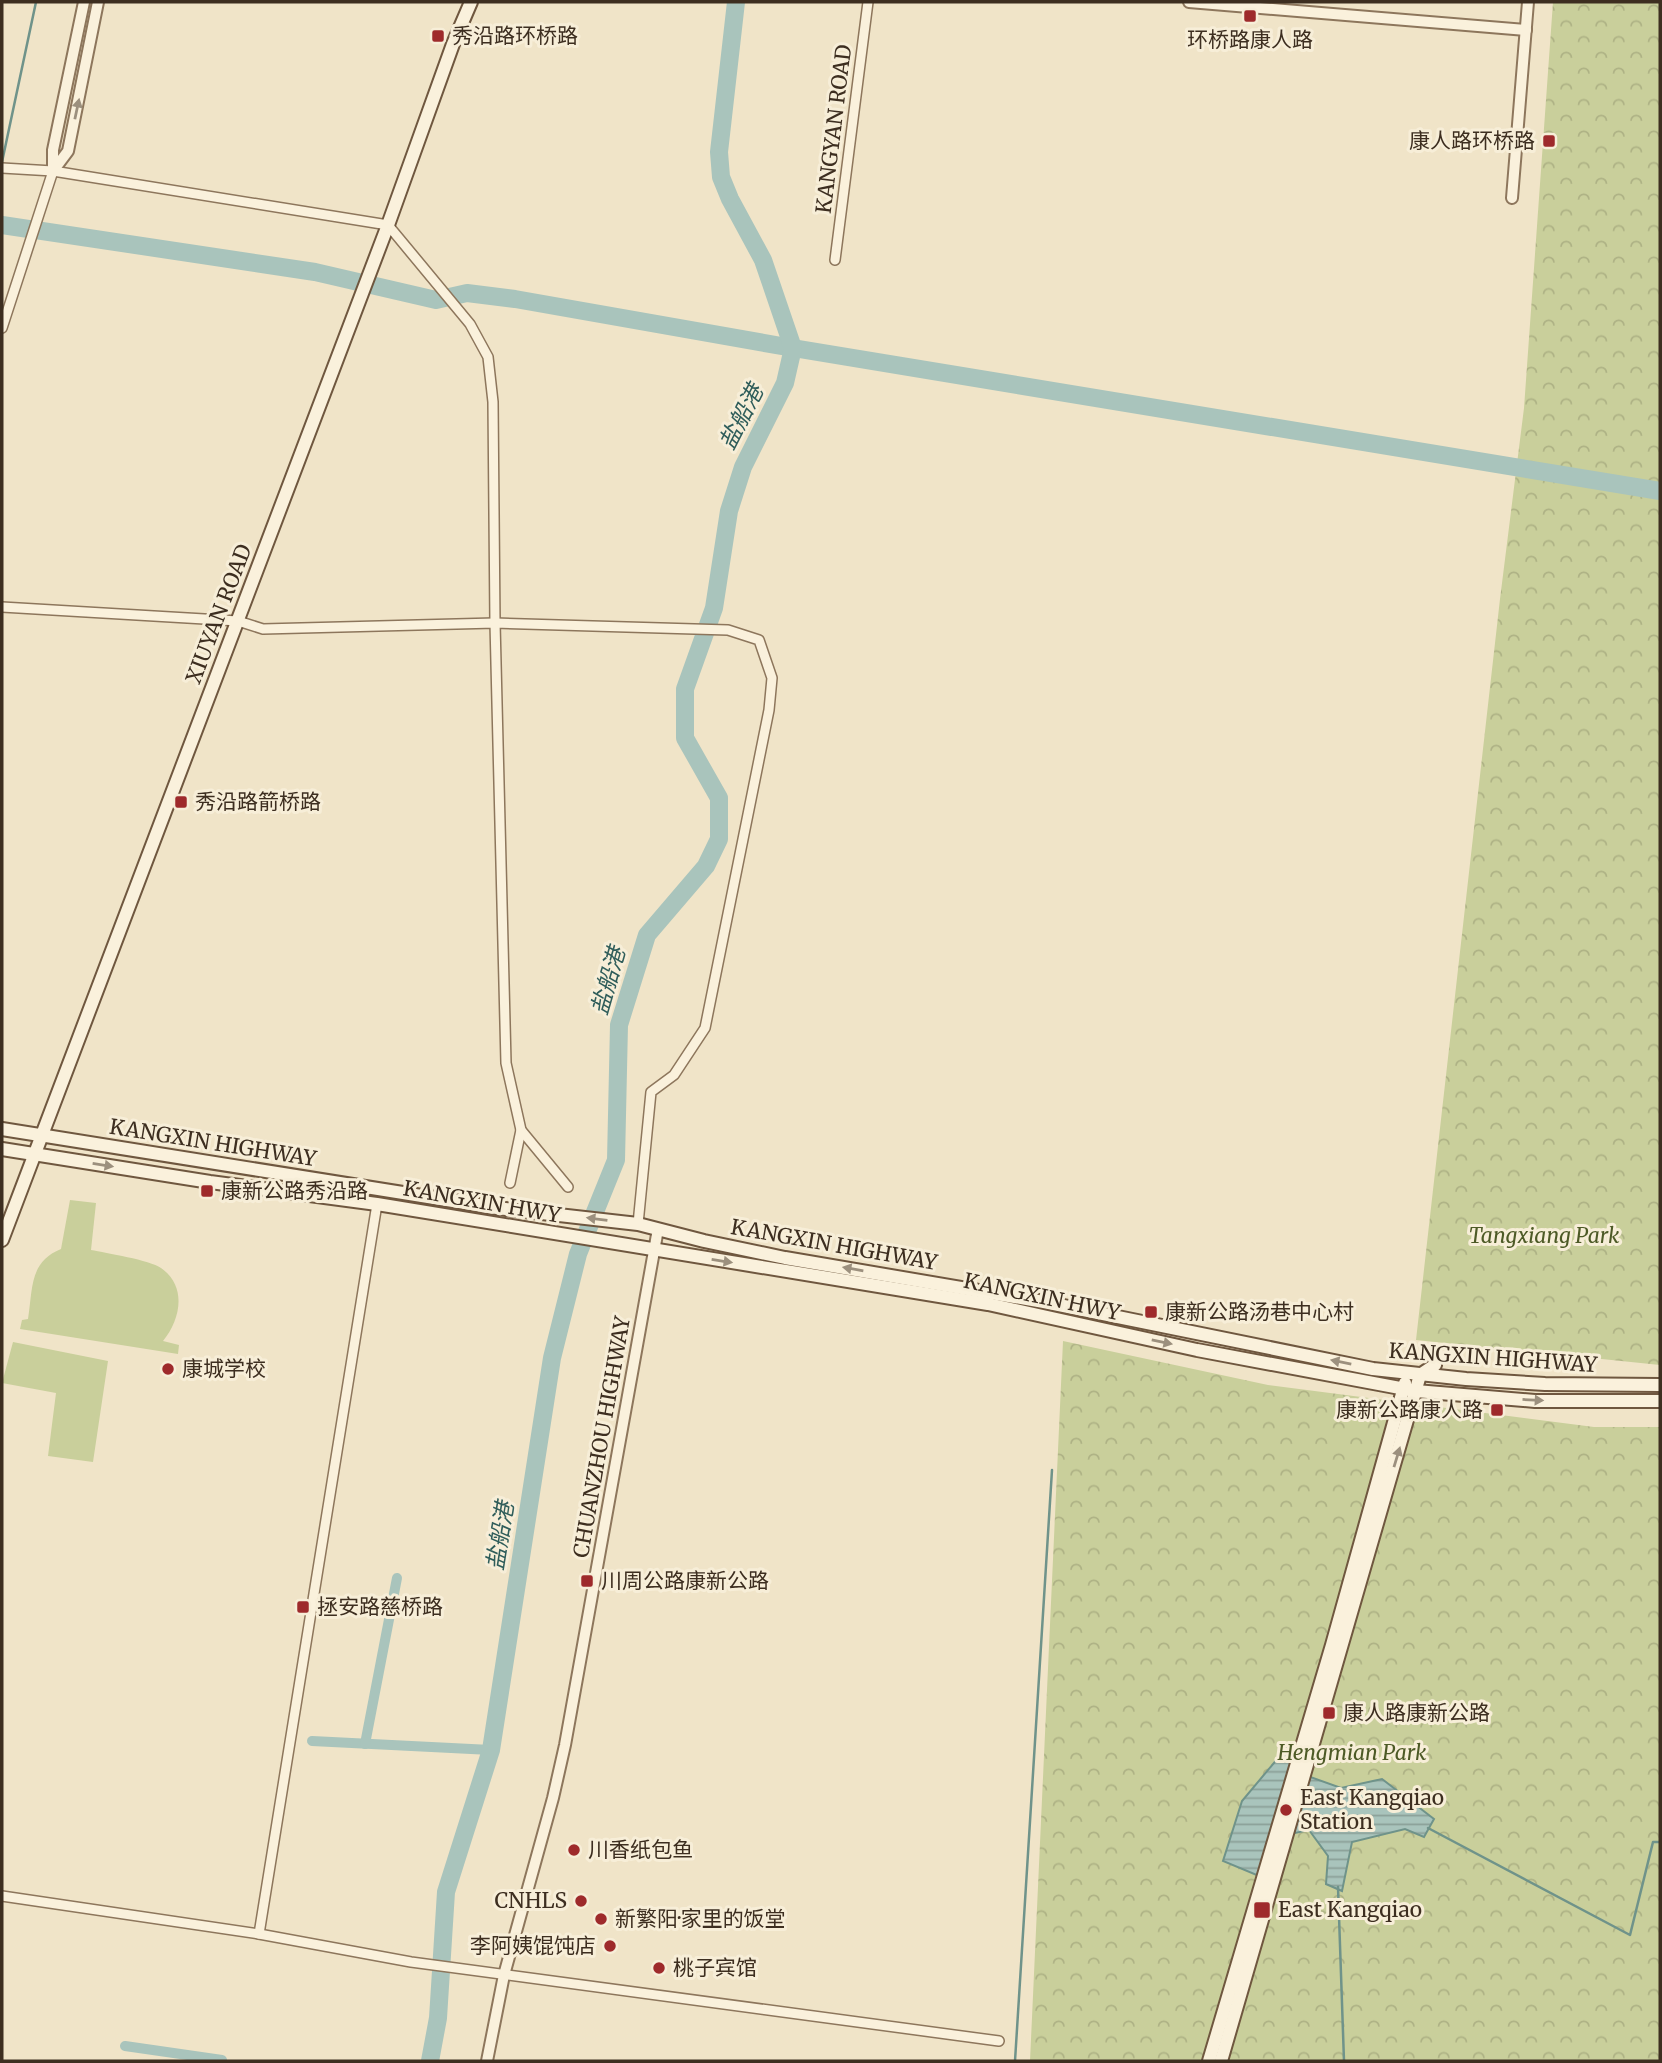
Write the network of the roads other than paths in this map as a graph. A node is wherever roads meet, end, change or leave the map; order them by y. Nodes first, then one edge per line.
1 (84, 2) edge
2 (98, 2) edge
3 (471, 2) edge
4 (868, 2) edge
5 (1189, 2) edge
6 (1528, 2) edge
7 (1526, 30) junction
8 (2, 168) edge
9 (53, 171) junction
10 (1512, 198) dead end
11 (388, 225) junction
12 (835, 260) dead end
13 (2, 328) edge
14 (2, 607) edge
15 (238, 621) junction
16 (495, 623) junction
17 (2, 1129) edge
18 (521, 1130) junction
19 (43, 1135) junction
20 (2, 1149) edge
21 (36, 1154) junction
22 (510, 1183) dead end
23 (568, 1186) dead end
24 (377, 1204) junction
25 (632, 1223) junction
26 (658, 1229) junction
27 (2, 1240) edge
28 (654, 1250) junction
29 (1435, 1365) dead end
30 (1414, 1374) junction
31 (1660, 1385) edge
32 (1410, 1390) junction
33 (1660, 1401) edge
34 (2, 1896) edge
35 (259, 1934) junction
36 (504, 1975) junction
37 (999, 2040) dead end
38 (486, 2061) edge
39 (1209, 2061) edge
40 (1221, 2061) edge

1 - 9 street
9 -> 2 street
3 - 11 main road, XIUYAN ROAD
4 - 12 street, KANGYAN ROAD
5 - 7 street
6 - 7 street
7 - 10 street
8 - 9 street
9 - 11 street
9 - 13 street
11 - 15 main road, XIUYAN ROAD
11 - 16 street
14 - 15 street
15 - 16 street
15 - 19 main road, XIUYAN ROAD
16 - 18 street
16 - 25 street
17 - 19 main road, KANGXIN HIGHWAY
18 - 22 street
18 - 23 street
19 - 21 main road, XIUYAN ROAD
25 -> 19 main road, KANGXIN HIGHWAY
20 - 21 main road, KANGXIN HWY
21 -> 24 main road, KANGXIN HWY
21 - 27 main road, XIUYAN ROAD
24 - 28 main road, KANGXIN HWY
24 - 35 street
25 - 26 main road, KANGXIN HIGHWAY
26 - 28 street, CHUANZHOU HIGHWAY
30 -> 26 main road, KANGXIN HIGHWAY
28 -> 32 main road, KANGXIN HWY
28 - 36 street, CHUANZHOU HIGHWAY
29 - 30 main road
30 - 31 main road, KANGXIN HIGHWAY
30 - 32 main road
32 -> 33 main road, KANGXIN HWY
32 - 39 main road
40 -> 32 main road
34 - 35 street
35 - 36 street
36 - 37 street
36 - 38 street, CHUANZHOU HIGHWAY

